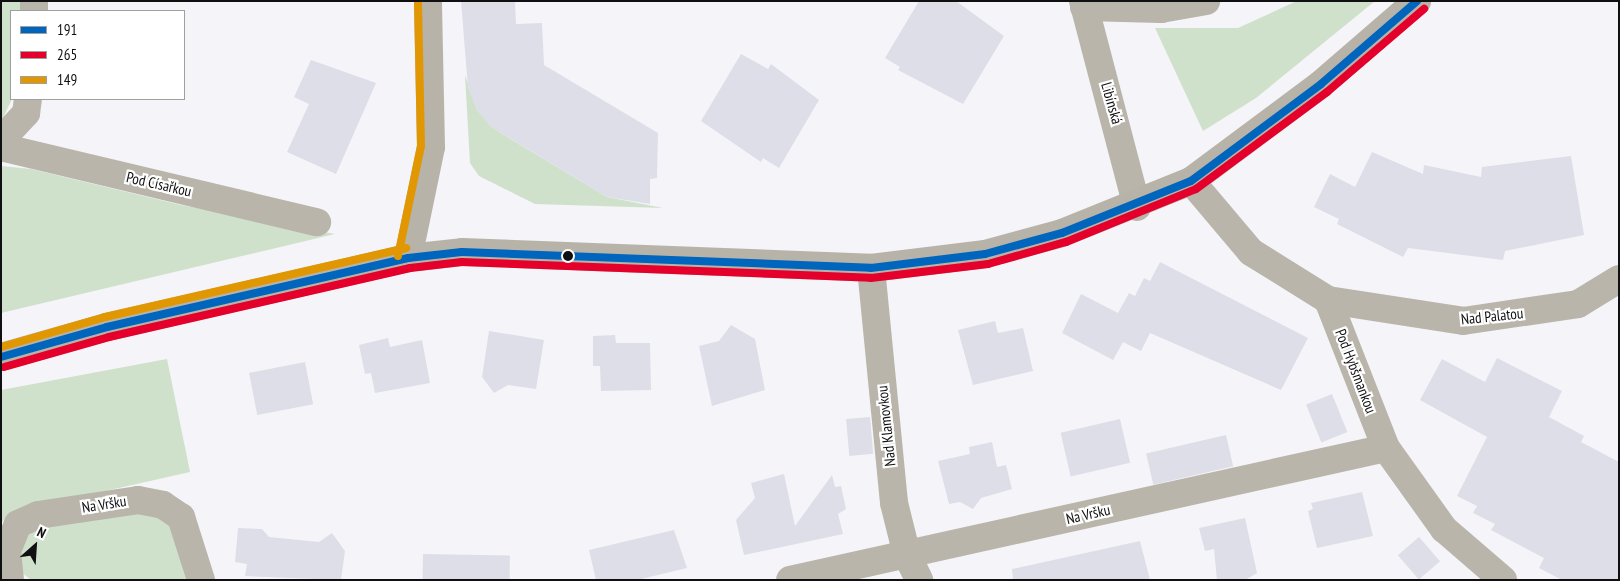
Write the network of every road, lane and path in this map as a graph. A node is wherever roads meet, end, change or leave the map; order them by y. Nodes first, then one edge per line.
1 (428, 1) edge
2 (1206, 1) edge
3 (1417, 1) edge
4 (1083, 4) edge
5 (28, 100) edge
6 (1, 140) edge
7 (1, 147) edge
8 (1191, 181) junction
9 (1137, 207) junction
10 (317, 222) dead end
11 (408, 258) junction
12 (871, 268) junction
13 (1619, 279) edge
14 (1328, 300) junction
15 (1, 357) edge
16 (1386, 448) junction
17 (907, 555) junction
18 (10, 580) edge
19 (201, 580) edge
20 (790, 580) edge
21 (919, 580) edge
22 (1503, 580) edge

1 - 11 main road
2 - 4 street
3 - 8 main road
4 - 9 street, Libínská
5 - 6 street
7 - 10 street, Pod Císařkou
8 - 9 main road
8 - 14 street
9 - 12 main road
11 - 12 main road
11 - 15 main road
12 - 17 street, Nad Klamovkou
13 - 14 street, Nad Palatou
14 - 16 street, Pod Hybšmankou
16 - 17 street, Na Vršku
16 - 22 street, Pod Hybšmankou
17 - 20 street, Na Vršku
17 - 21 street, Nad Klamovkou
18 - 19 street, Na Vršku

